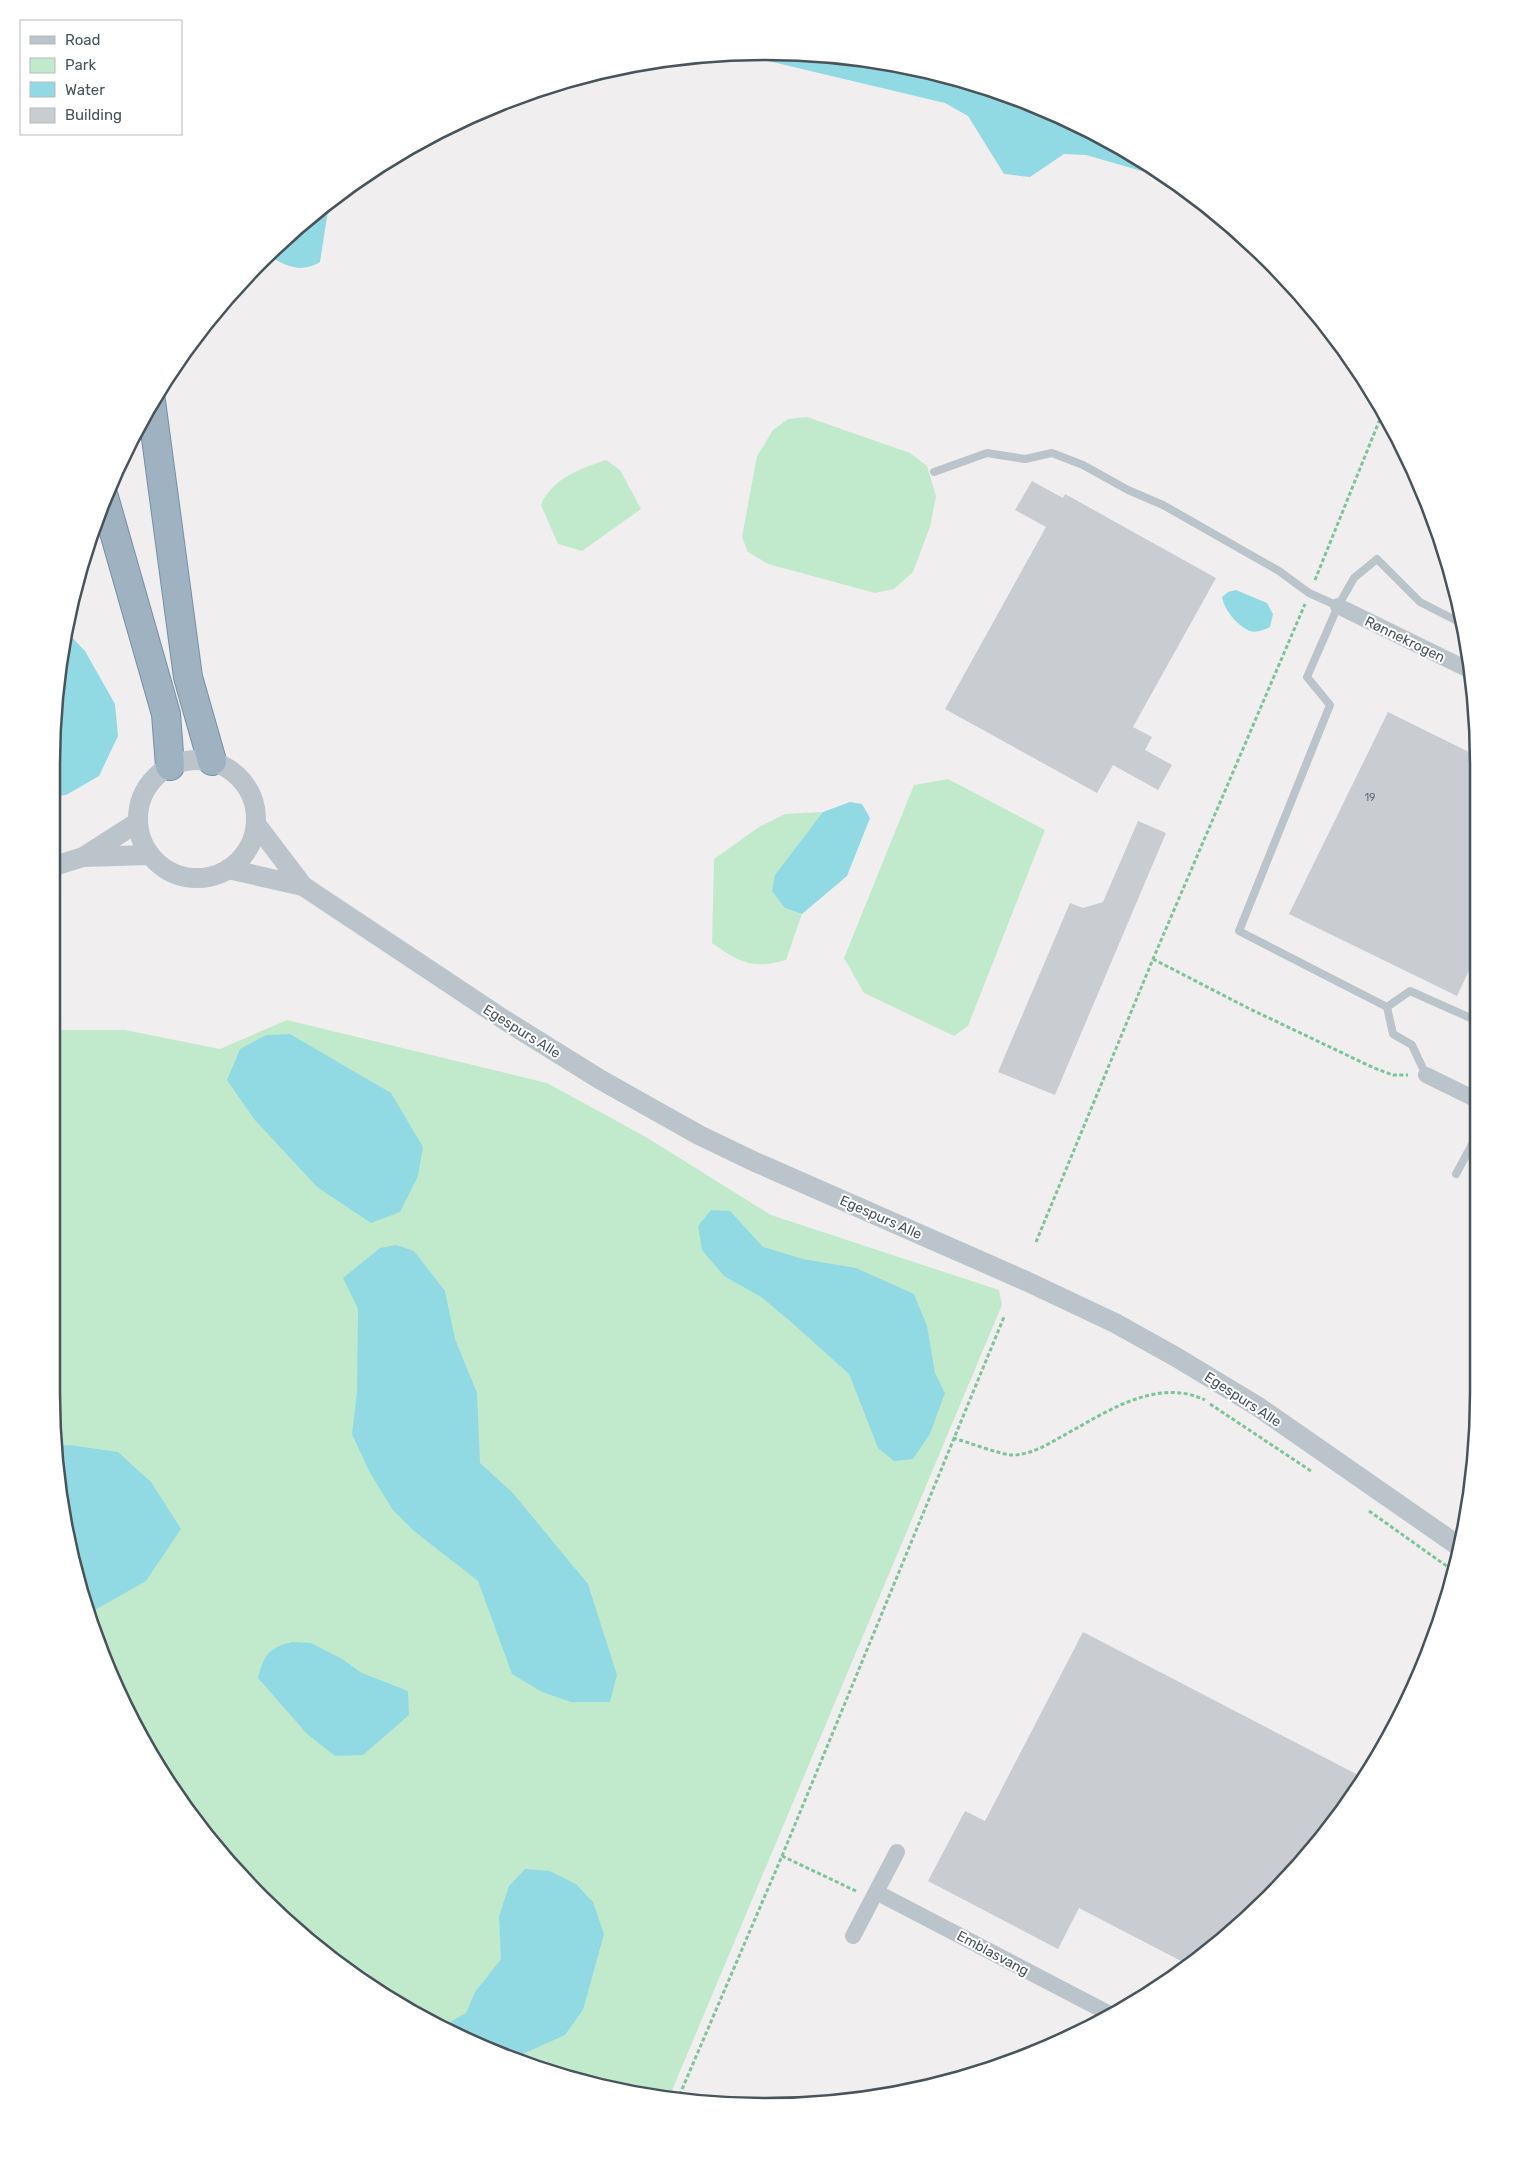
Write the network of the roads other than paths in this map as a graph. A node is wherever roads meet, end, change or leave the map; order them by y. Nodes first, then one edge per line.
1 (153, 414) edge
2 (934, 472) dead end
3 (108, 510) edge
4 (1338, 606) junction
5 (1454, 620) edge
6 (1463, 667) edge
7 (212, 761) junction
8 (170, 766) junction
9 (138, 822) junction
10 (256, 824) junction
11 (150, 854) junction
12 (83, 857) junction
13 (60, 864) edge
14 (228, 869) junction
15 (303, 886) junction
16 (1386, 1007) junction
17 (1470, 1018) edge
18 (1426, 1075) joint
19 (1470, 1097) edge
20 (1470, 1148) edge
21 (1456, 1174) dead end
22 (1454, 1542) edge
23 (897, 1852) dead end
24 (876, 1892) junction
25 (853, 1936) dead end
26 (1104, 2011) edge

1 - 7 highway
2 - 4 lane
3 - 8 highway
4 - 5 lane
4 - 6 street, Rønnekrogen
4 - 16 lane
7 - 8 street
7 - 10 street
8 - 9 street
9 - 11 street
9 - 12 street
10 - 14 street
10 - 15 street, Egespurs Alle
11 - 12 street
11 - 14 street
12 - 13 street
14 - 15 street, Egespurs Alle
15 - 22 street, Egespurs Alle
16 - 17 lane
16 - 18 lane
18 - 19 street
20 - 21 lane
23 - 24 street
24 - 25 street
24 - 26 street, Emblasvang

